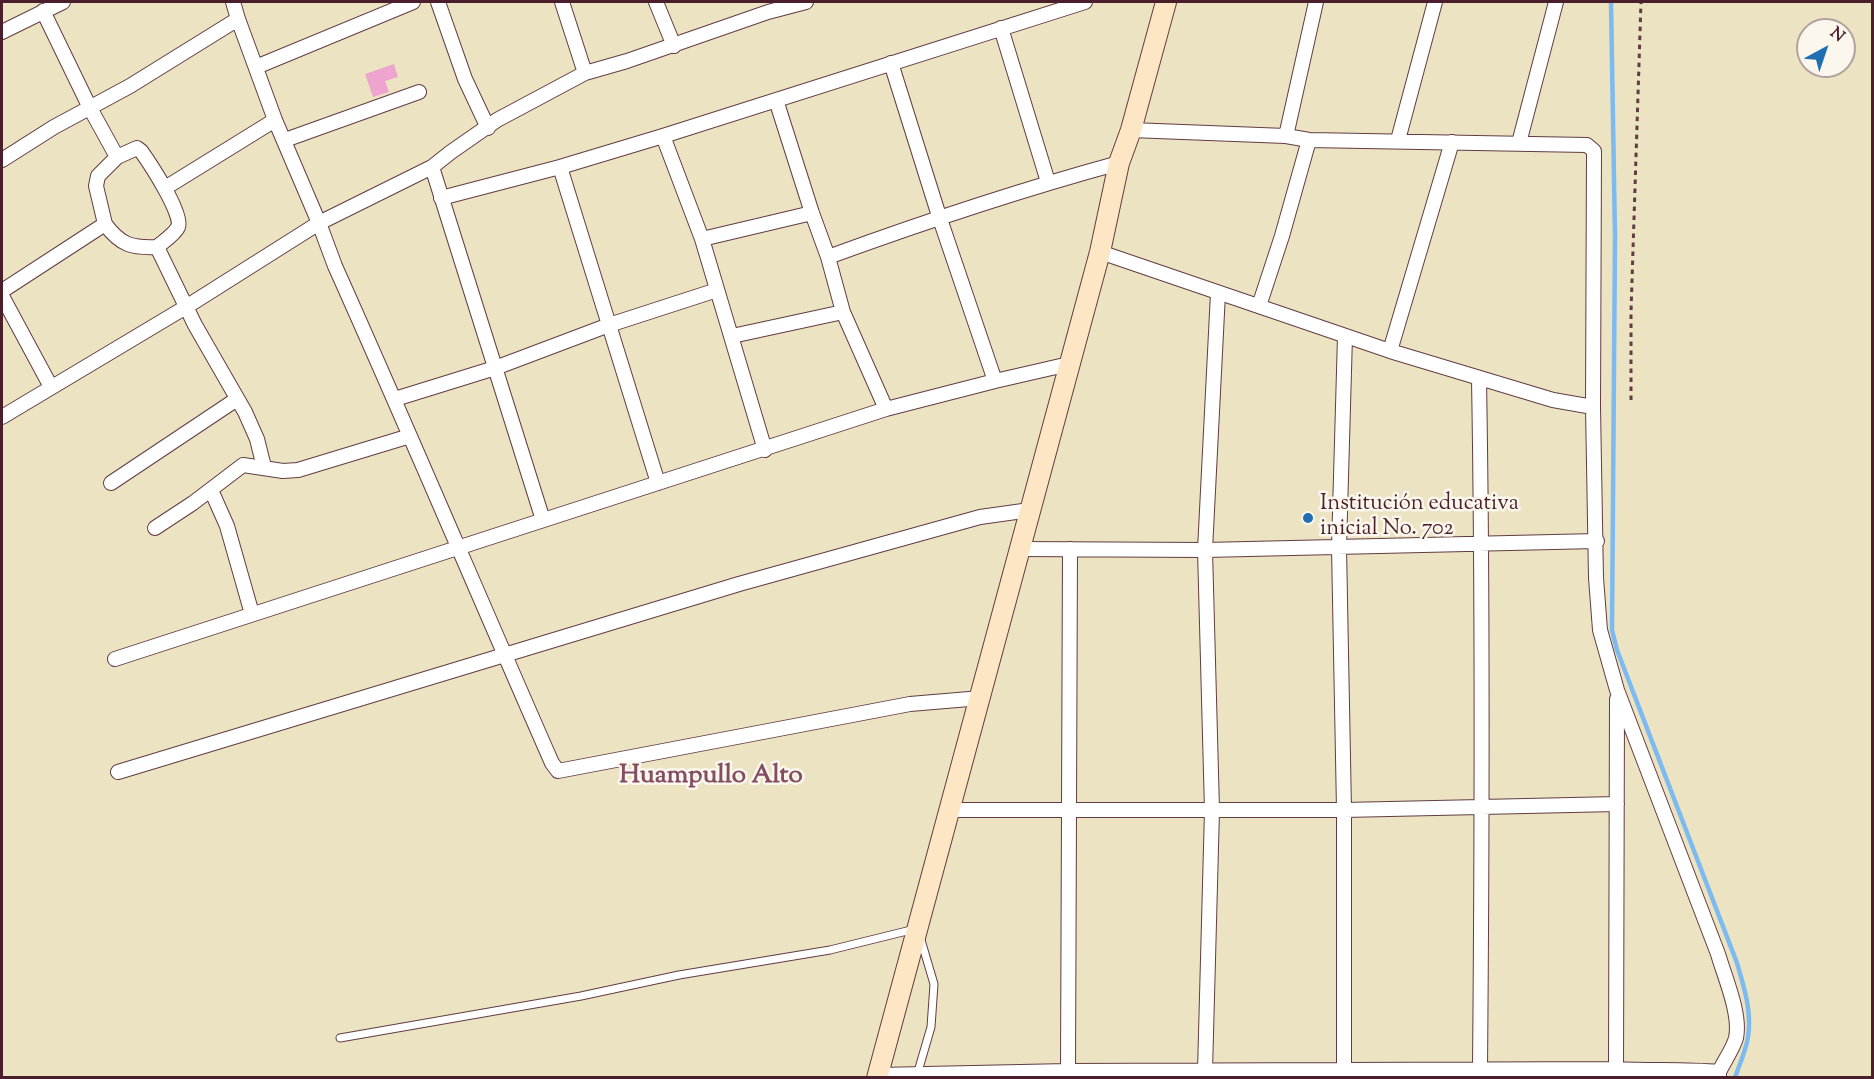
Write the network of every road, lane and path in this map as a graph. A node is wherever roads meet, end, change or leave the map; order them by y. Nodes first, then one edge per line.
1 (63, 2) edge
2 (235, 2) edge
3 (413, 2) edge
4 (438, 2) edge
5 (562, 2) edge
6 (656, 2) edge
7 (806, 2) edge
8 (1085, 2) edge
9 (1166, 2) edge
10 (1316, 2) edge
11 (1436, 2) edge
12 (1556, 2) edge
13 (1641, 2) edge
14 (767, 7) edge
15 (43, 11) junction
16 (238, 19) junction
17 (1001, 28) junction
18 (2, 32) edge
19 (674, 46) junction
20 (891, 63) junction
21 (256, 67) junction
22 (585, 73) junction
23 (419, 92) dead end
24 (776, 100) junction
25 (90, 108) junction
26 (275, 120) junction
27 (488, 128) junction
28 (1131, 130) junction
29 (663, 135) junction
30 (1286, 136) junction
31 (285, 140) junction
32 (1309, 140) junction
33 (1398, 140) junction
34 (1452, 142) junction
35 (1519, 143) junction
36 (117, 157) junction
37 (2, 160) edge
38 (1119, 163) junction
39 (432, 167) junction
40 (560, 167) junction
41 (1048, 182) junction
42 (165, 188) junction
43 (441, 198) junction
44 (812, 213) junction
45 (939, 216) junction
46 (319, 223) junction
47 (105, 224) junction
48 (702, 239) junction
49 (158, 247) junction
50 (1100, 252) junction
51 (828, 257) junction
52 (717, 290) junction
53 (1218, 293) junction
54 (2, 294) edge
55 (1259, 306) junction
56 (186, 308) junction
57 (843, 312) junction
58 (609, 325) junction
59 (732, 336) junction
60 (1345, 336) junction
61 (1390, 351) junction
62 (1069, 364) junction
63 (495, 368) junction
64 (1479, 379) junction
65 (995, 381) junction
66 (51, 387) junction
67 (237, 399) junction
68 (394, 399) junction
69 (1631, 400) dead end
70 (1593, 407) junction
71 (886, 409) junction
72 (2, 417) edge
73 (410, 436) junction
74 (765, 450) junction
75 (264, 467) junction
76 (111, 483) dead end
77 (658, 483) junction
78 (211, 490) junction
79 (1030, 510) junction
80 (543, 520) junction
81 (155, 528) dead end
82 (1597, 541) junction
83 (1482, 543) junction
84 (459, 546) junction
85 (1339, 547) junction
86 (1019, 549) junction
87 (1070, 549) junction
88 (1204, 550) junction
89 (252, 614) junction
90 (504, 655) junction
91 (115, 659) dead end
92 (1617, 690) junction
93 (981, 698) junction
94 (118, 772) dead end
95 (1617, 804) junction
96 (1482, 808) junction
97 (1069, 809) junction
98 (949, 810) junction
99 (1212, 810) junction
100 (1344, 810) junction
101 (917, 928) junction
102 (340, 1038) dead end
103 (1616, 1069) junction
104 (1480, 1070) junction
105 (1068, 1071) junction
106 (1205, 1071) junction
107 (1344, 1071) junction
108 (1719, 1075) edge
109 (878, 1076) edge
110 (917, 1076) edge

1 - 15 street
2 - 16 street
3 - 21 street
4 - 27 street
5 - 22 street
6 - 19 street
7 - 14 street
8 - 17 street
9 - 28 main road
10 - 30 street
11 - 33 street
12 - 35 street
13 - 69 path
14 - 19 street
15 - 18 street
15 - 25 street
16 - 21 street
16 - 25 street
17 - 20 street
17 - 41 street
19 - 22 street
20 - 24 street
20 - 45 street
21 - 26 street
22 - 27 street
23 - 31 street
24 - 29 street
24 - 44 street
25 - 36 street
25 - 37 street
26 - 31 street
26 - 42 street
27 - 39 street
28 - 30 street
28 - 38 main road
29 - 40 street
29 - 48 street
30 - 32 street
31 - 46 street
32 - 33 street
32 - 55 street
33 - 34 street
34 - 35 street
34 - 61 street
35 - 70 street
36 - 42 street
36 - 47 street
38 - 41 street
38 - 50 main road
39 - 43 street
39 - 46 street
40 - 43 street
40 - 58 street
41 - 45 street
42 - 49 street
43 - 63 street
44 - 48 street
44 - 51 street
45 - 51 street
45 - 65 street
46 - 56 street
46 - 68 street
47 - 49 street
47 - 54 street
48 - 52 street
49 - 56 street
50 - 53 street
50 - 62 main road
51 - 57 street
52 - 58 street
52 - 59 street
53 - 55 street
53 - 88 street
54 - 66 street
55 - 60 street
56 - 66 street
56 - 67 street
57 - 59 street
57 - 71 street
58 - 63 street
58 - 77 street
59 - 74 street
60 - 61 street
60 - 85 street
61 - 64 street
62 - 65 street
62 - 79 main road
63 - 68 street
63 - 80 street
64 - 70 street
64 - 83 street
65 - 71 street
66 - 72 street
67 - 75 street
67 - 76 street
68 - 73 street
70 - 82 street
71 - 74 street
73 - 75 street
73 - 84 street
74 - 77 street
75 - 78 street
77 - 80 street
78 - 81 street
78 - 89 street
79 - 86 main road
79 - 90 street
80 - 84 street
82 - 83 street
82 - 92 street
83 - 85 street
83 - 96 street
84 - 89 street
84 - 90 street
85 - 88 street
85 - 100 street
86 - 87 street
86 - 93 main road
87 - 88 street
87 - 97 street
88 - 99 street
89 - 91 street
90 - 93 street
90 - 94 street
92 - 95 street
92 - 108 street
93 - 98 main road
95 - 96 street
95 - 103 street
96 - 100 street
96 - 104 street
97 - 98 street
97 - 99 street
97 - 105 street
98 - 101 main road
99 - 100 street
99 - 106 street
100 - 107 street
101 - 102 lane
101 - 109 main road
101 - 110 lane
103 - 104 street
103 - 108 street
104 - 107 street
105 - 106 street
105 - 110 street
106 - 107 street
109 - 110 street

